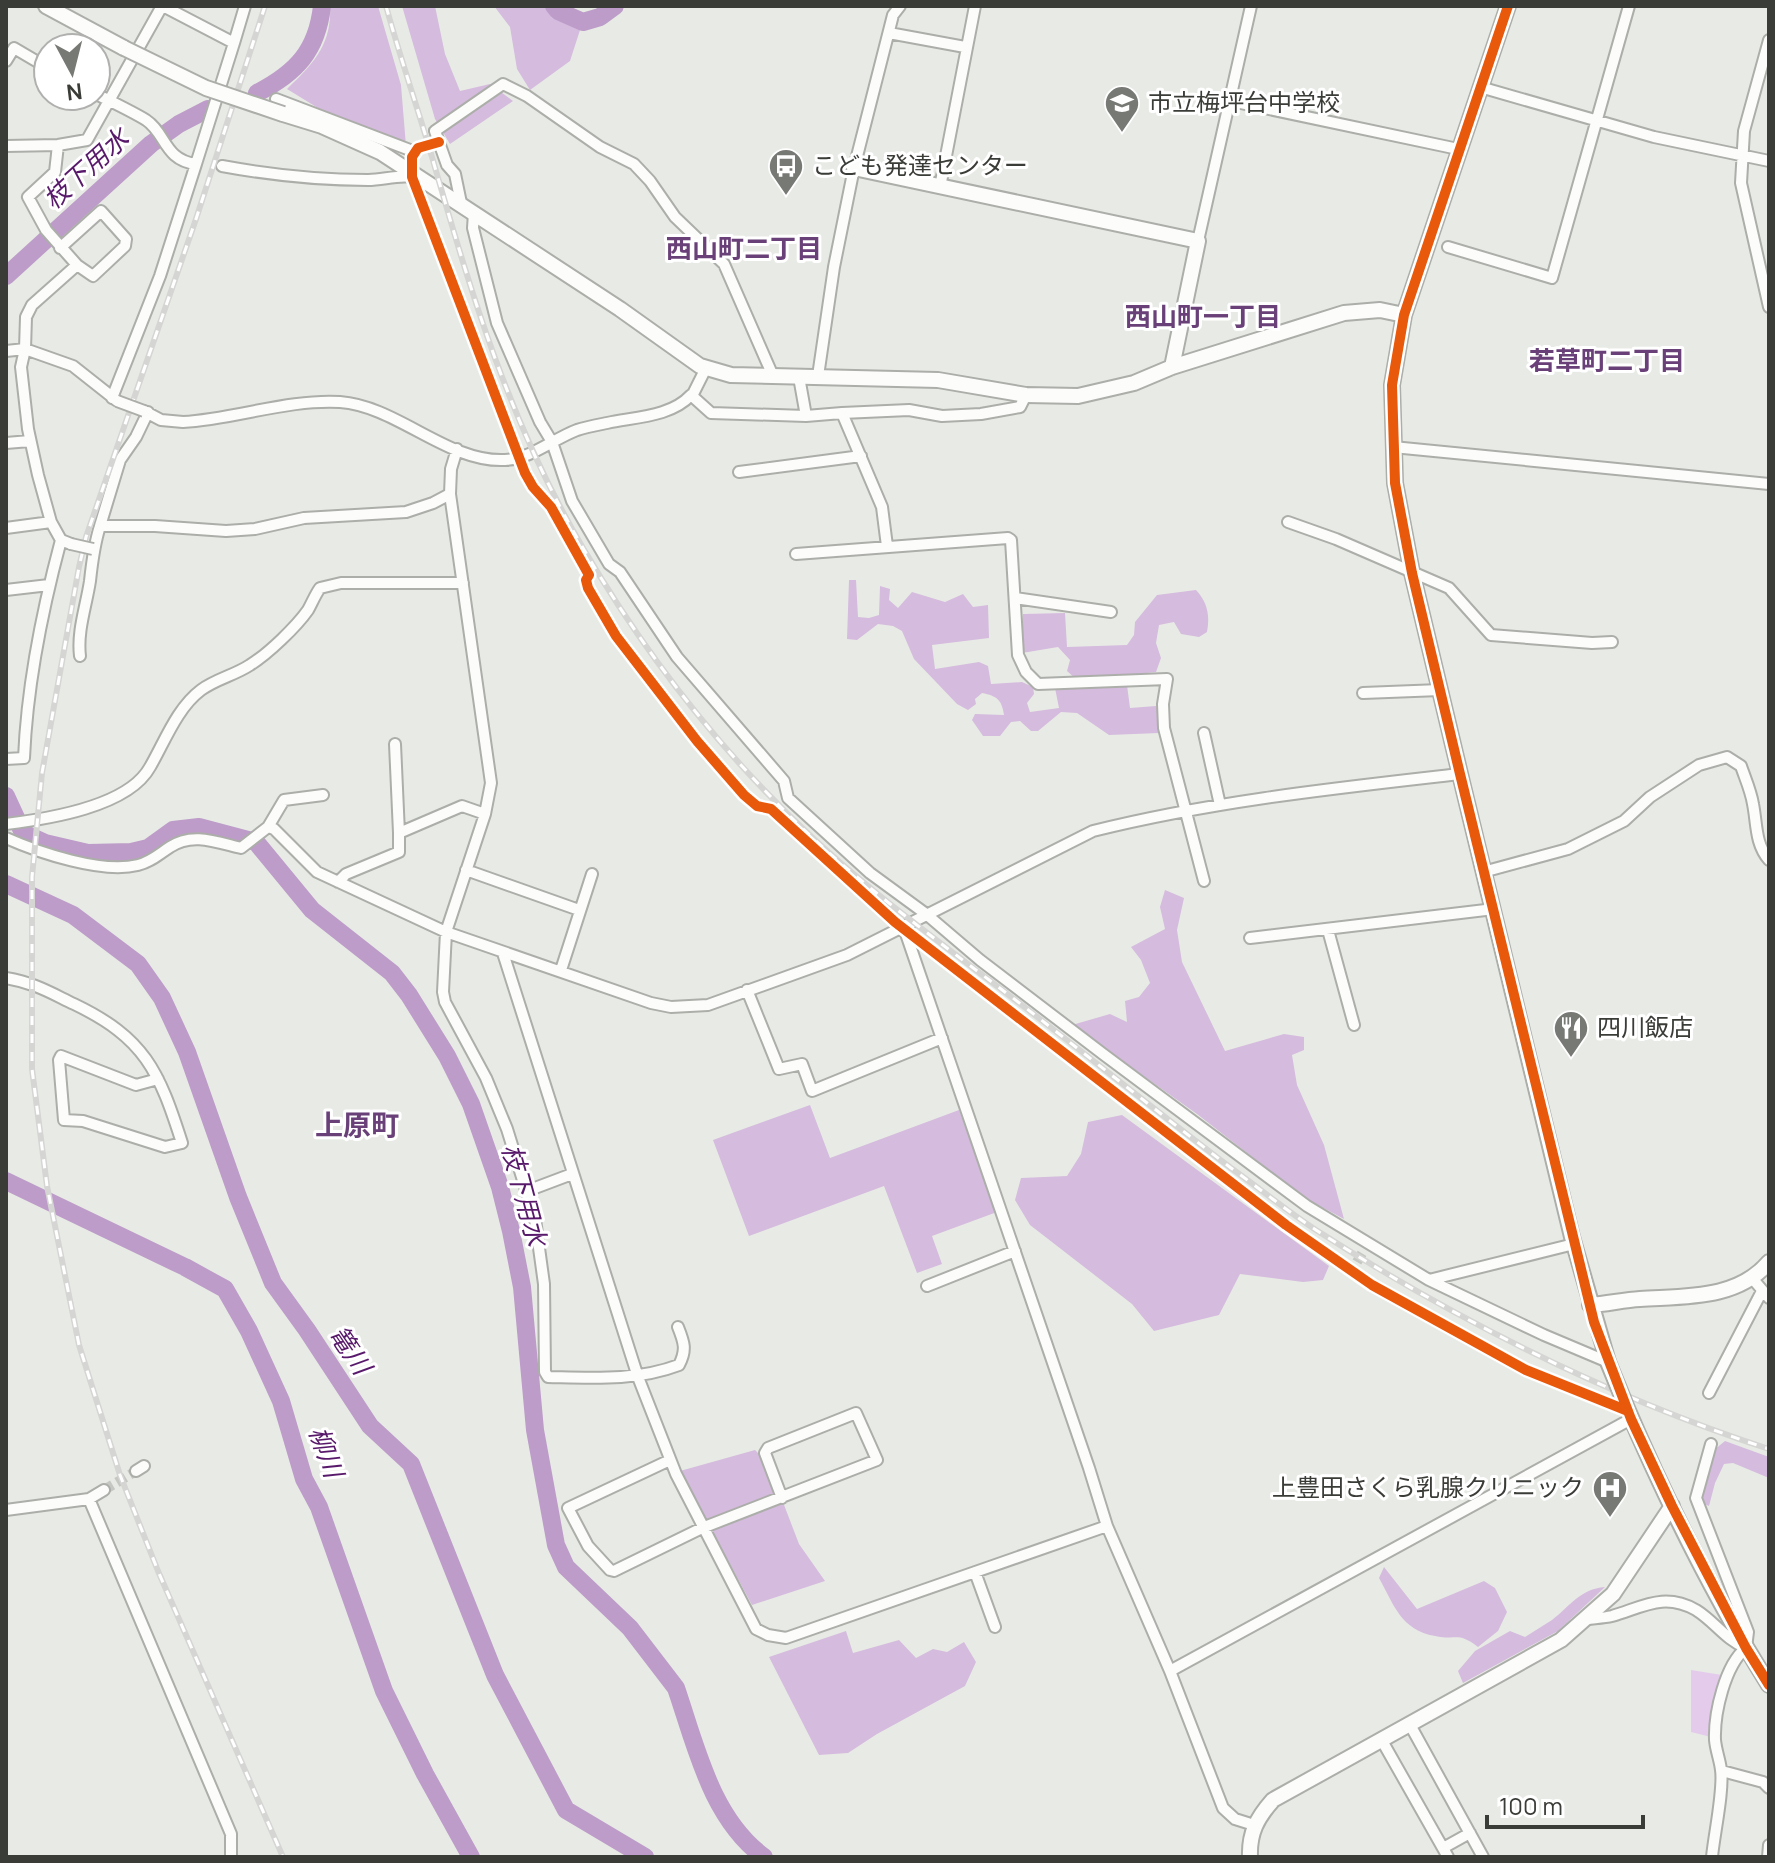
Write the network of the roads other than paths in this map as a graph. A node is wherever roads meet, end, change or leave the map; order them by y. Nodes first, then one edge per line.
1 (46, 6) edge
2 (162, 6) edge
3 (245, 6) edge
4 (900, 6) edge
5 (975, 6) edge
6 (1251, 6) edge
7 (1508, 6) edge
8 (1629, 6) edge
9 (889, 33) junction
10 (1769, 40) edge
11 (234, 43) junction
12 (965, 47) junction
13 (32, 59) edge
14 (6, 61) edge
15 (1480, 87) junction
16 (112, 97) edge
17 (276, 99) dead end
18 (1231, 101) junction
19 (112, 102) edge
20 (104, 112) edge
21 (1597, 120) junction
22 (439, 142) junction
23 (58, 145) junction
24 (6, 146) edge
25 (1458, 149) junction
26 (1742, 154) junction
27 (413, 155) junction
28 (1769, 161) edge
29 (196, 164) junction
30 (222, 166) dead end
31 (854, 168) junction
32 (412, 174) junction
33 (940, 187) junction
34 (461, 203) junction
35 (474, 213) junction
36 (1198, 241) junction
37 (58, 246) junction
38 (1448, 247) dead end
39 (77, 265) junction
40 (1769, 307) edge
41 (1404, 315) junction
42 (25, 349) junction
43 (6, 351) edge
44 (1172, 367) junction
45 (706, 368) junction
46 (773, 376) junction
47 (818, 376) junction
48 (799, 377) junction
49 (1026, 395) junction
50 (692, 396) junction
51 (115, 399) junction
52 (146, 411) junction
53 (842, 413) junction
54 (806, 416) junction
55 (30, 441) junction
56 (552, 442) junction
57 (6, 443) edge
58 (1393, 447) junction
59 (457, 449) junction
60 (861, 456) junction
61 (520, 458) junction
62 (739, 472) dead end
63 (1769, 484) edge
64 (450, 494) junction
65 (51, 522) junction
66 (1288, 522) dead end
67 (100, 526) junction
68 (6, 528) edge
69 (66, 542) junction
70 (887, 546) junction
71 (93, 549) junction
72 (796, 554) dead end
73 (1412, 573) junction
74 (463, 583) junction
75 (49, 585) junction
76 (6, 590) edge
77 (1015, 598) junction
78 (1111, 612) dead end
79 (1612, 642) dead end
80 (80, 656) dead end
81 (1440, 690) junction
82 (1363, 693) dead end
83 (1204, 733) dead end
84 (395, 744) dead end
85 (6, 759) edge
86 (1460, 774) junction
87 (323, 795) dead end
88 (1220, 805) junction
89 (1186, 811) junction
90 (485, 814) junction
91 (6, 824) edge
92 (264, 829) junction
93 (399, 833) junction
94 (6, 838) edge
95 (1769, 860) edge
96 (466, 870) junction
97 (1483, 872) junction
98 (592, 874) dead end
99 (1204, 881) dead end
100 (338, 882) junction
101 (1494, 909) junction
102 (579, 910) junction
103 (926, 914) junction
104 (904, 928) junction
105 (1328, 930) junction
106 (446, 932) junction
107 (1250, 938) dead end
108 (503, 953) junction
109 (561, 970) junction
110 (6, 978) edge
111 (747, 990) junction
112 (1354, 1025) dead end
113 (942, 1038) junction
114 (158, 1079) junction
115 (572, 1174) junction
116 (527, 1191) junction
117 (1574, 1244) junction
118 (1015, 1251) junction
119 (1769, 1262) edge
120 (1752, 1278) junction
121 (1429, 1280) junction
122 (927, 1286) dead end
123 (1766, 1295) edge
124 (1590, 1305) junction
125 (678, 1327) dead end
126 (1608, 1362) junction
127 (638, 1377) junction
128 (1709, 1393) dead end
129 (1628, 1412) junction
130 (1711, 1444) dead end
131 (670, 1460) junction
132 (104, 1490) tunnel mouth
133 (782, 1498) junction
134 (89, 1499) junction
135 (1672, 1506) junction
136 (6, 1510) edge
137 (1107, 1526) junction
138 (702, 1528) junction
139 (975, 1572) junction
140 (1587, 1619) junction
141 (995, 1627) dead end
142 (1746, 1648) junction
143 (1170, 1671) junction
144 (1769, 1685) edge
145 (1409, 1723) junction
146 (1381, 1739) junction
147 (1722, 1771) junction
148 (1769, 1788) edge
149 (1254, 1825) junction
150 (1470, 1833) junction
151 (1769, 1845) edge
152 (1445, 1853) edge
153 (231, 1857) edge
154 (1250, 1857) edge
155 (1483, 1857) edge
156 (1712, 1857) edge
157 (1768, 1857) edge

1 - 32 street, bridge
2 - 11 street
2 - 16 street
3 - 11 street
4 - 9 street
5 - 12 street
6 - 18 street
7 - 15 street
8 - 21 street
9 - 12 street
9 - 31 street
10 - 26 street
11 - 29 street
12 - 33 street
13 - 14 street
15 - 21 street
15 - 25 street
17 - 27 street
18 - 25 street
18 - 36 street
19 - 29 street
20 - 23 street
21 - 26 street
21 - 38 street
22 - 27 street
22 - 34 street
22 - 46 street
23 - 24 street
23 - 37 street
25 - 41 street
26 - 28 street
26 - 40 street
27 - 32 street
29 - 51 street
30 - 32 street
31 - 33 street
31 - 47 street
32 - 34 street
32 - 61 street
33 - 36 street
34 - 35 street
35 - 45 street
35 - 56 street
36 - 44 street
37 - 39 street
37 - 39 street
39 - 42 street
41 - 44 street
41 - 58 street
42 - 43 street
42 - 51 street
42 - 55 street
44 - 49 street
45 - 46 street
45 - 50 street
46 - 48 street
47 - 48 street
47 - 49 street
48 - 54 street
49 - 53 street
50 - 54 street
50 - 56 street
51 - 52 street, bridge
52 - 59 street
52 - 67 street
53 - 54 street
53 - 60 street
55 - 57 street
55 - 65 street
56 - 61 street
56 - 103 street
58 - 63 street
58 - 73 street
59 - 61 street
59 - 64 street
60 - 62 street
60 - 70 street
61 - 104 street
64 - 67 street
64 - 74 street
65 - 68 street
65 - 69 street
66 - 73 street
67 - 71 street
69 - 71 street, bridge
69 - 75 street
70 - 72 street
70 - 77 street
71 - 80 street
73 - 79 street
73 - 81 street
74 - 90 street
74 - 91 street
75 - 76 street
75 - 85 street
77 - 78 street
77 - 89 street
81 - 82 street
81 - 86 street
83 - 88 street
84 - 93 street
86 - 88 street
86 - 97 street
87 - 92 street
88 - 89 street
89 - 99 street
89 - 103 street
90 - 93 street
90 - 96 street
92 - 94 street
92 - 100 street
93 - 100 street
95 - 97 street
96 - 102 street
96 - 106 street
97 - 101 street
98 - 102 street
100 - 106 street
101 - 105 street
101 - 117 street
102 - 109 street
103 - 104 street
103 - 121 street
104 - 111 street
104 - 113 street
104 - 129 street
105 - 107 street
105 - 112 street
106 - 108 street
106 - 116 street
108 - 109 street
108 - 115 street
109 - 111 street
110 - 114 street
111 - 113 street
113 - 118 street
114 - 114 street
115 - 116 street
115 - 127 street
116 - 127 street
117 - 121 street
117 - 124 street
118 - 122 street
118 - 137 street
119 - 120 street
120 - 123 street
120 - 124 street
121 - 126 street
123 - 128 street
124 - 126 street
125 - 127 street
126 - 129 street, bridge
127 - 131 street
129 - 135 street
129 - 143 street
130 - 142 street
131 - 138 street
131 - 138 street
132 - 134 street
133 - 133 street
133 - 138 street
134 - 136 street
134 - 153 street
135 - 140 street
135 - 142 street
137 - 139 street
137 - 143 street
138 - 139 street
139 - 141 street
140 - 142 street
140 - 145 street
142 - 144 street
142 - 147 street
143 - 149 street
145 - 146 street
145 - 150 street
146 - 149 street
146 - 152 street
147 - 148 street
147 - 156 street
149 - 154 street
150 - 152 street
150 - 155 street
151 - 157 street

